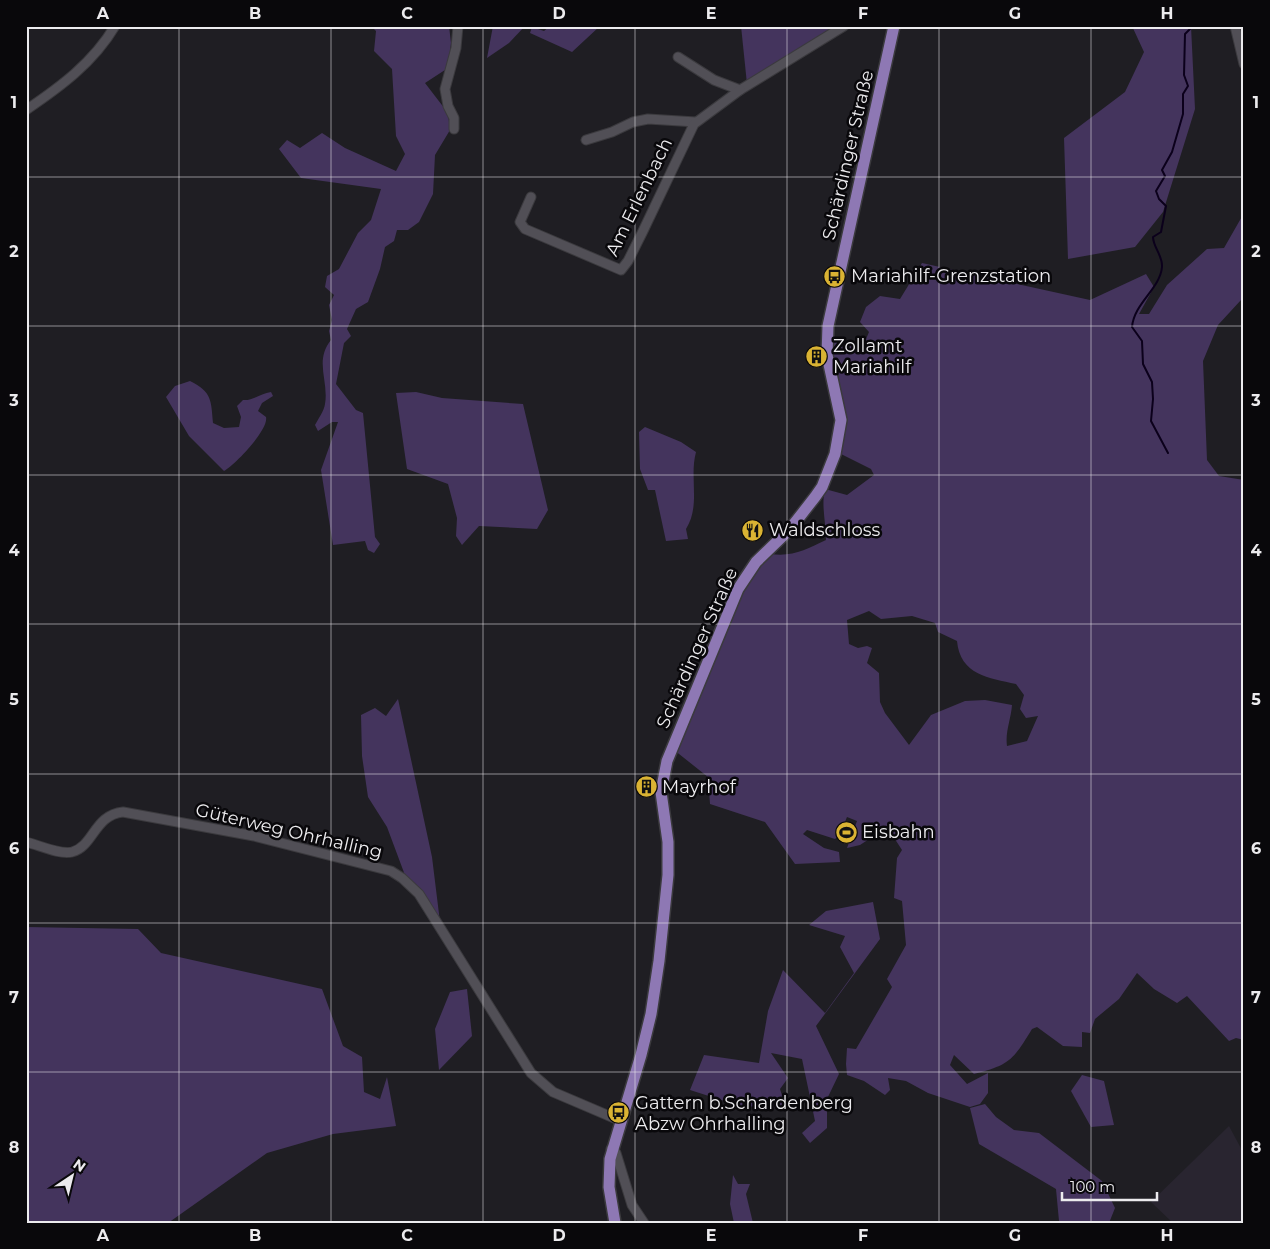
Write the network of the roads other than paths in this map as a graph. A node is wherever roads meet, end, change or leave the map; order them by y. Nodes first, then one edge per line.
1 (115, 26) edge
2 (458, 26) edge
3 (844, 26) edge
4 (894, 26) edge
5 (1235, 26) edge
6 (678, 57) dead end
7 (1244, 64) edge
8 (740, 90) junction
9 (28, 109) edge
10 (696, 122) junction
11 (454, 128) dead end
12 (586, 140) dead end
13 (531, 197) dead end
14 (26, 842) edge
15 (621, 1121) junction
16 (612, 1149) junction
17 (615, 1223) edge
18 (644, 1223) edge

1 - 9 street
2 - 11 street
3 - 8 street
4 - 15 main road, Schärdinger Straße
5 - 7 street
6 - 8 street
8 - 10 street, Am Erlenbach
10 - 12 street, Am Erlenbach
10 - 13 street, Am Erlenbach
14 - 15 street, Güterweg Ohrhalling
15 - 16 main road, Schärdinger Straße
16 - 17 main road, Schärdinger Straße
16 - 18 street

